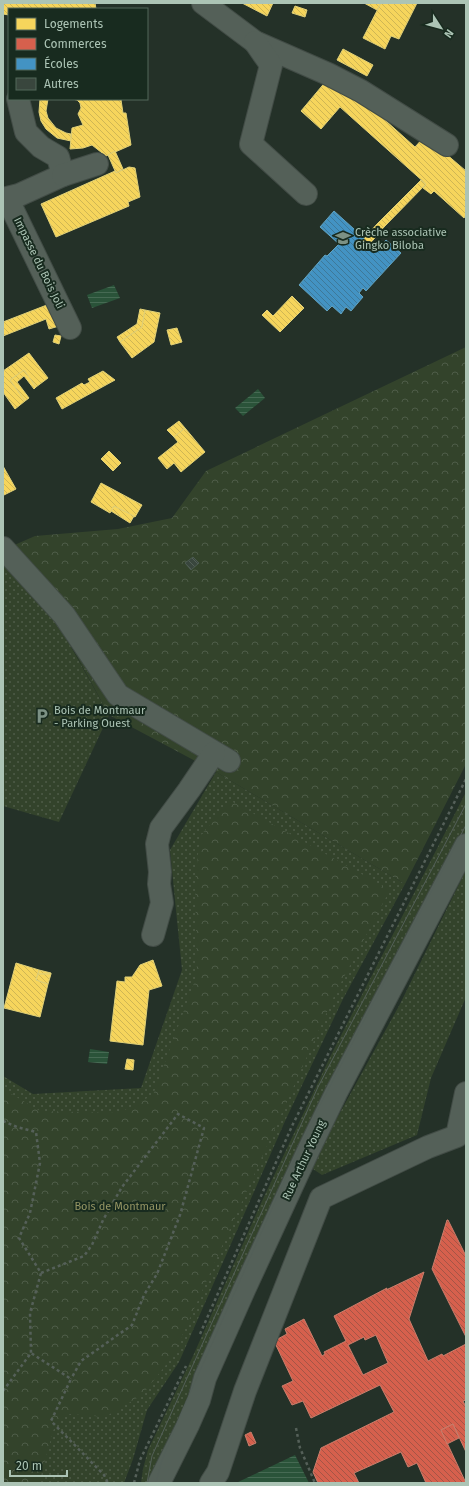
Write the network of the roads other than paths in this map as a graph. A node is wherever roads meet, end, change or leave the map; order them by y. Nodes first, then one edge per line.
1 (202, 3) edge
2 (255, 42) junction
3 (18, 100) edge
4 (447, 145) dead end
5 (97, 164) dead end
6 (63, 175) junction
7 (306, 194) dead end
8 (4, 197) edge
9 (70, 328) dead end
10 (3, 548) edge
11 (466, 845) edge
12 (153, 935) dead end
13 (466, 1093) edge
14 (158, 1483) edge
15 (211, 1483) edge

1 - 2 street
2 - 4 street
2 - 7 street
3 - 6 street
5 - 6 street
6 - 8 street
8 - 9 street, Impasse du Bois Joli
10 - 12 street
11 - 14 street, Rue Arthur Young
13 - 15 street

